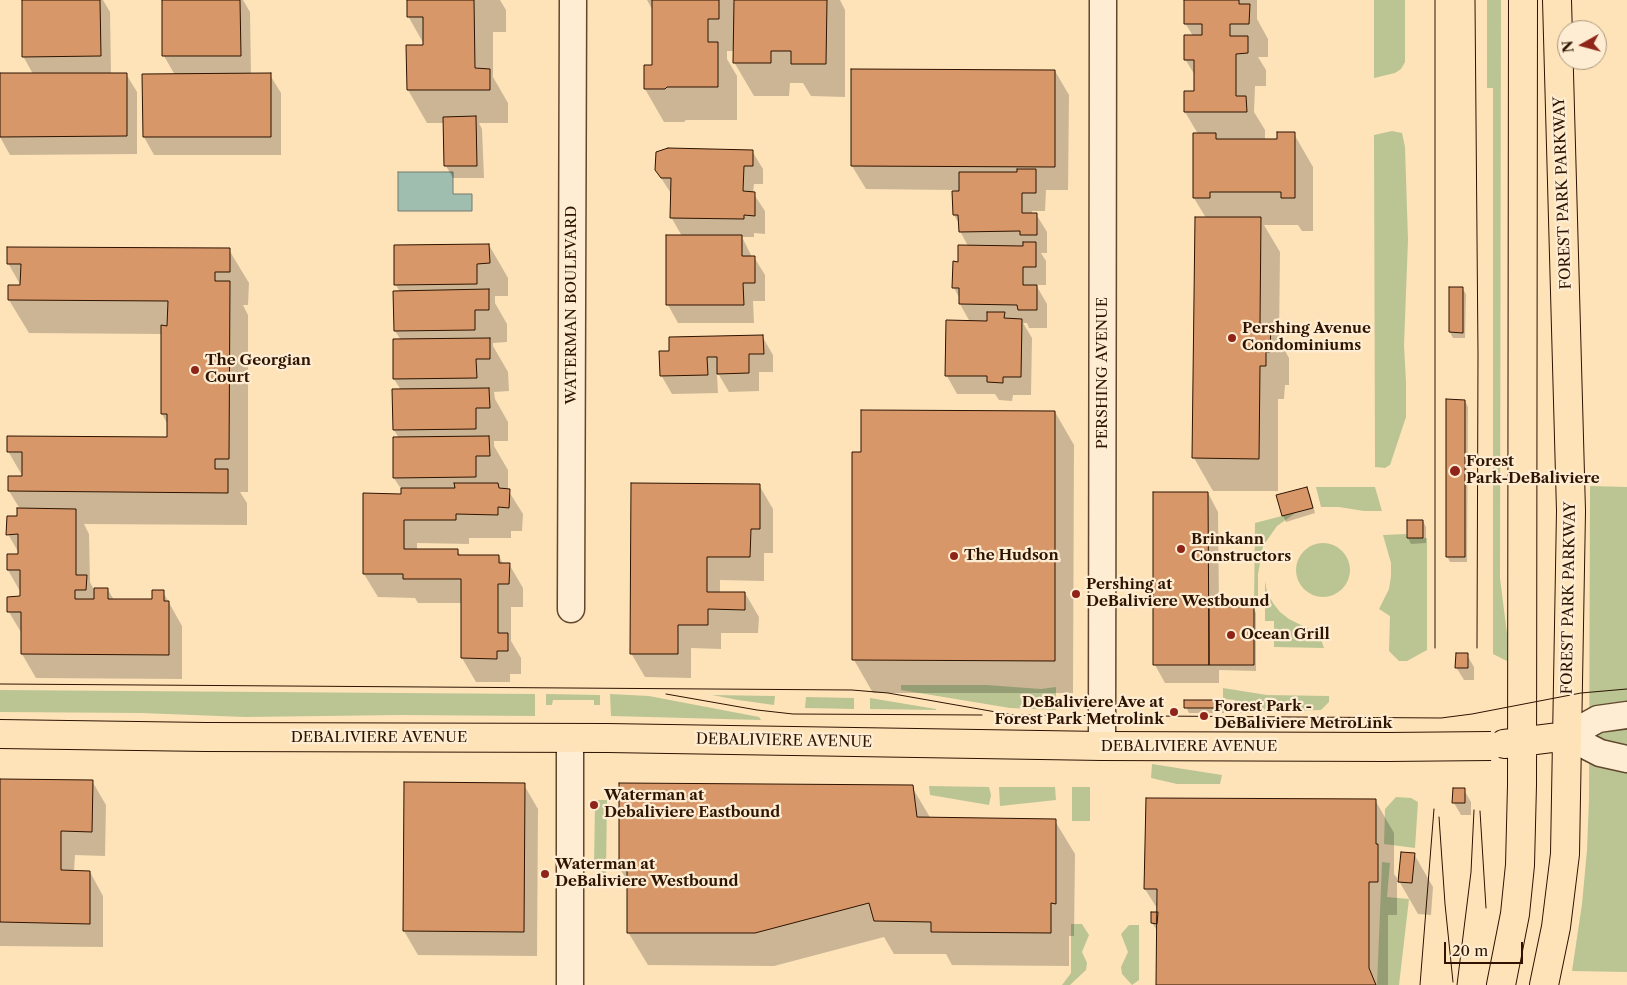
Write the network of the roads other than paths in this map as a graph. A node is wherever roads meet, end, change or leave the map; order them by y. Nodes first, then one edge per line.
1 (573, 0) edge
2 (1103, 0) edge
3 (1523, 0) edge
4 (1557, 0) edge
5 (571, 609) dead end
6 (1627, 715) edge
7 (0, 734) edge
8 (1567, 736) junction
9 (570, 738) junction
10 (1522, 742) junction
11 (1102, 746) junction
12 (1627, 759) edge
13 (570, 985) edge
14 (1501, 985) edge
15 (1544, 985) edge

1 - 5 street, WATERMAN BOULEVARD
2 - 11 street, PERSHING AVENUE
3 - 10 main road
4 - 8 main road, FOREST PARK PARKWAY
6 - 8 street, DEBALIVIERE AVENUE
7 - 9 main road, DEBALIVIERE AVENUE
8 - 10 main road, DEBALIVIERE AVENUE
8 - 12 street
8 - 15 main road, FOREST PARK PARKWAY
9 - 11 main road, DEBALIVIERE AVENUE
9 - 13 street
10 - 11 main road, DEBALIVIERE AVENUE, bridge
10 - 14 main road

